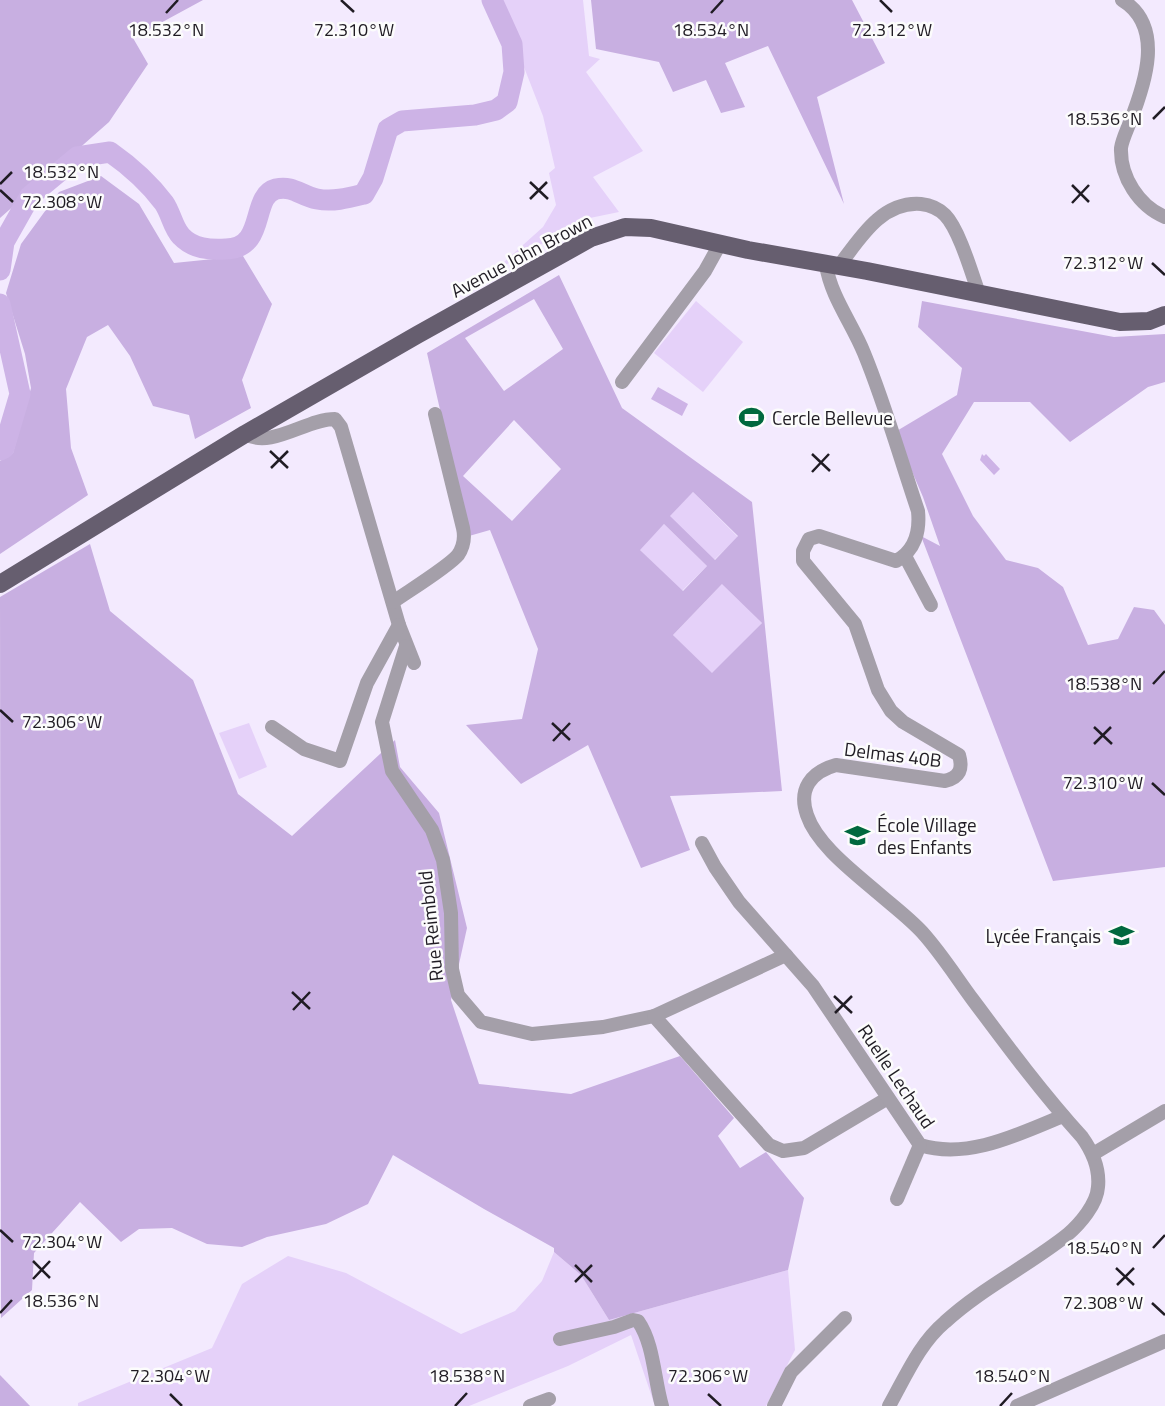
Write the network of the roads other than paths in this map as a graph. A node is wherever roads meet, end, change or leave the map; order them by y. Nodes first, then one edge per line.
1 (1122, 0) edge
2 (1165, 218) edge
3 (720, 244) junction
4 (833, 265) junction
5 (979, 294) junction
6 (1165, 315) edge
7 (622, 382) dead end
8 (435, 414) dead end
9 (245, 434) junction
10 (905, 556) junction
11 (0, 584) edge
12 (393, 602) junction
13 (931, 605) dead end
14 (400, 625) junction
15 (406, 646) junction
16 (414, 663) dead end
17 (272, 727) dead end
18 (702, 843) dead end
19 (786, 955) junction
20 (654, 1016) junction
21 (888, 1098) junction
22 (1165, 1111) edge
23 (1063, 1116) junction
24 (920, 1145) junction
25 (1093, 1154) junction
26 (897, 1199) dead end
27 (845, 1318) dead end
28 (560, 1339) dead end
29 (1165, 1341) edge
30 (549, 1399) dead end
31 (530, 1406) edge
32 (662, 1406) edge
33 (774, 1406) edge
34 (890, 1406) edge
35 (1017, 1406) edge

1 - 2 street
3 - 4 main road, Avenue John Brown
3 - 7 street
3 - 9 main road, Avenue John Brown
4 - 5 main road, Avenue John Brown
4 - 5 street
4 - 10 street
5 - 6 main road, Avenue John Brown
8 - 12 street
9 - 11 main road, Avenue John Brown
9 - 12 street
10 - 13 street
10 - 23 street, Delmas 40B
12 - 14 street
14 - 15 street
14 - 17 street
15 - 16 street
15 - 20 street, Rue Reimbold
18 - 19 street, Ruelle Lechaud
19 - 20 street, Rue Reimbold
19 - 21 street, Ruelle Lechaud
20 - 21 street
21 - 24 street, Ruelle Lechaud
22 - 25 street
23 - 24 street, Ruelle Lechaud
23 - 25 street, Delmas 40B
24 - 26 street
25 - 34 street
27 - 33 street
28 - 32 street
29 - 35 street
30 - 31 street

